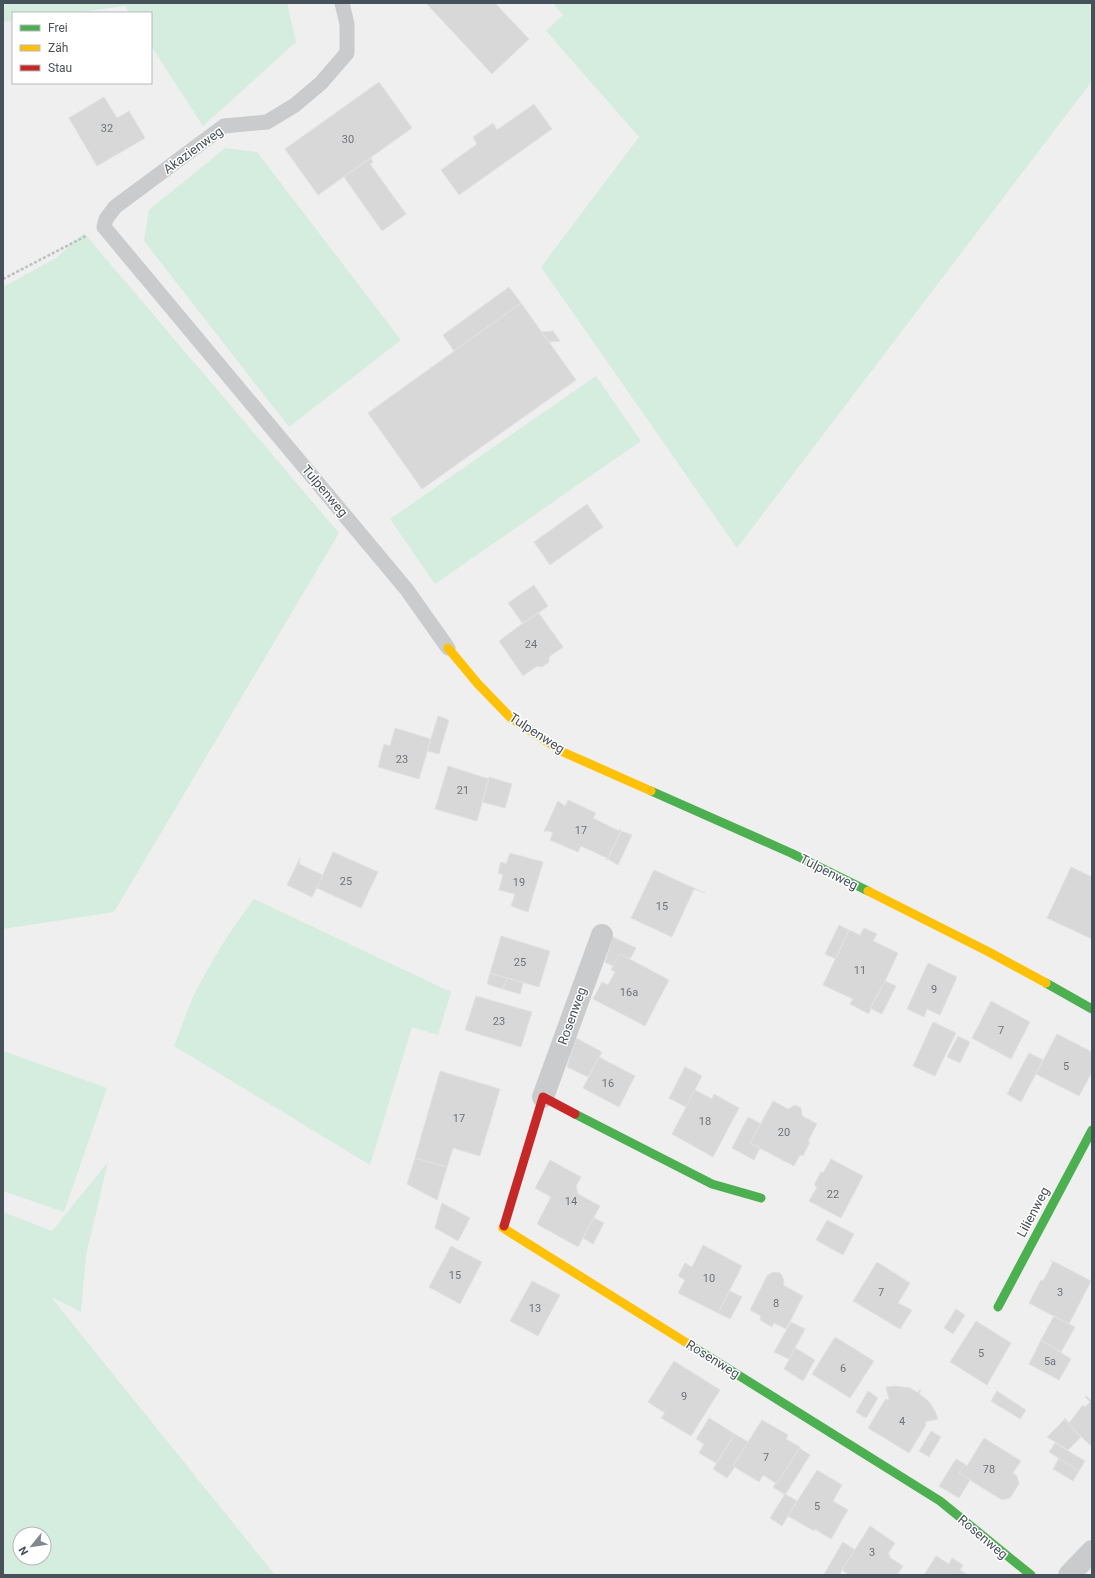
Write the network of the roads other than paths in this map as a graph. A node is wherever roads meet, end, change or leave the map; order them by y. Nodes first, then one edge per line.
1 (342, 3) edge
2 (104, 227) joint
3 (448, 648) joint
4 (602, 935) dead end
5 (1092, 1009) edge
6 (543, 1097) junction
7 (1092, 1130) edge
8 (761, 1198) dead end
9 (998, 1307) dead end
10 (1092, 1551) edge
11 (1031, 1575) edge
12 (1069, 1575) edge

1 - 2 lane, Akazienweg
2 - 3 lane, Tulpenweg
3 - 5 street, Tulpenweg
4 - 6 street, Rosenweg
6 - 8 street
6 - 11 street, Rosenweg
7 - 9 street, Lilienweg
10 - 12 street

